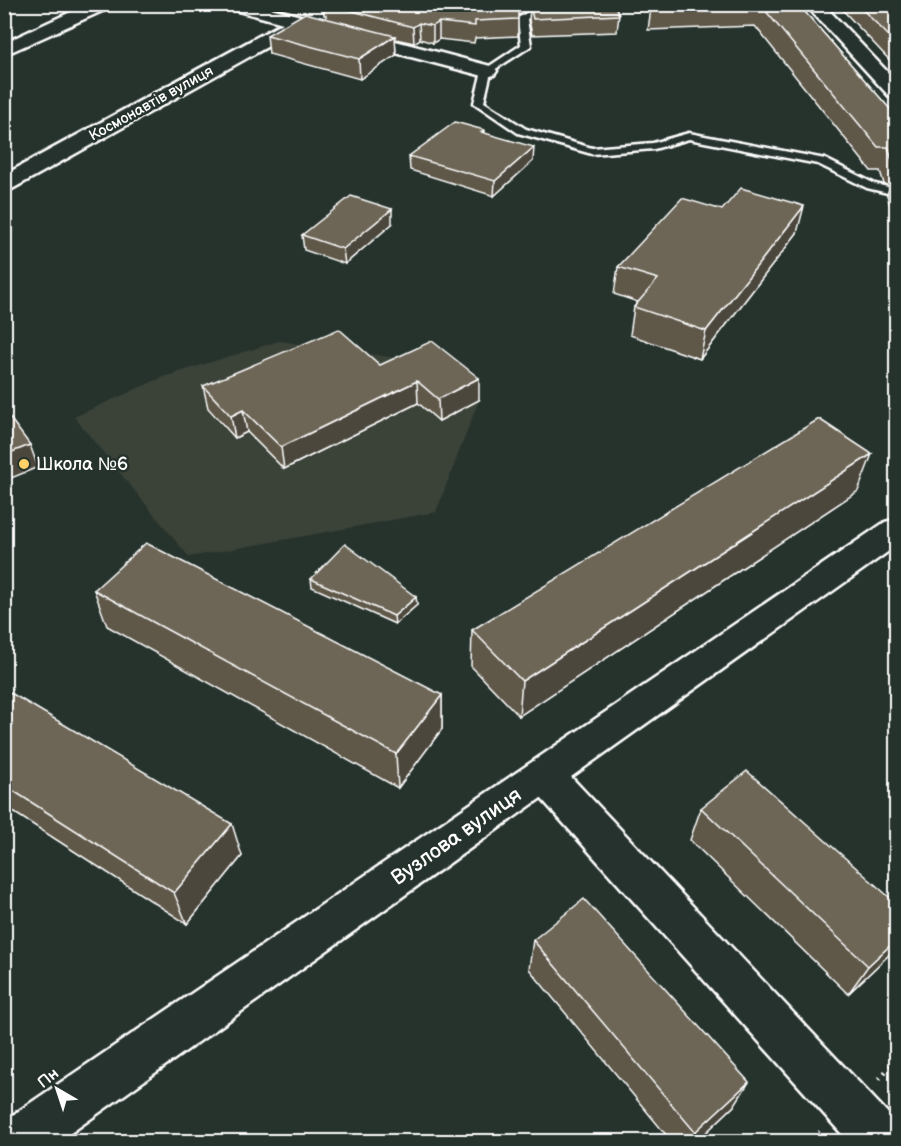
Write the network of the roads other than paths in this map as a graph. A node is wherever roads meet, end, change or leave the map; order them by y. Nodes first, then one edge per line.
1 (103, 4) edge
2 (233, 4) edge
3 (813, 4) edge
4 (538, 10) edge
5 (298, 22) junction
6 (4, 50) edge
7 (487, 71) junction
8 (897, 93) edge
9 (4, 184) edge
10 (897, 192) edge
11 (897, 530) edge
12 (544, 774) junction
13 (16, 1142) edge
14 (882, 1142) edge

1 - 6 street
2 - 5 street
3 - 8 street
4 - 7 lane
5 - 7 street
5 - 9 street, Космонавтів вулиця
7 - 10 lane
11 - 12 street, Вузлова вулиця
12 - 13 street, Вузлова вулиця
12 - 14 street

